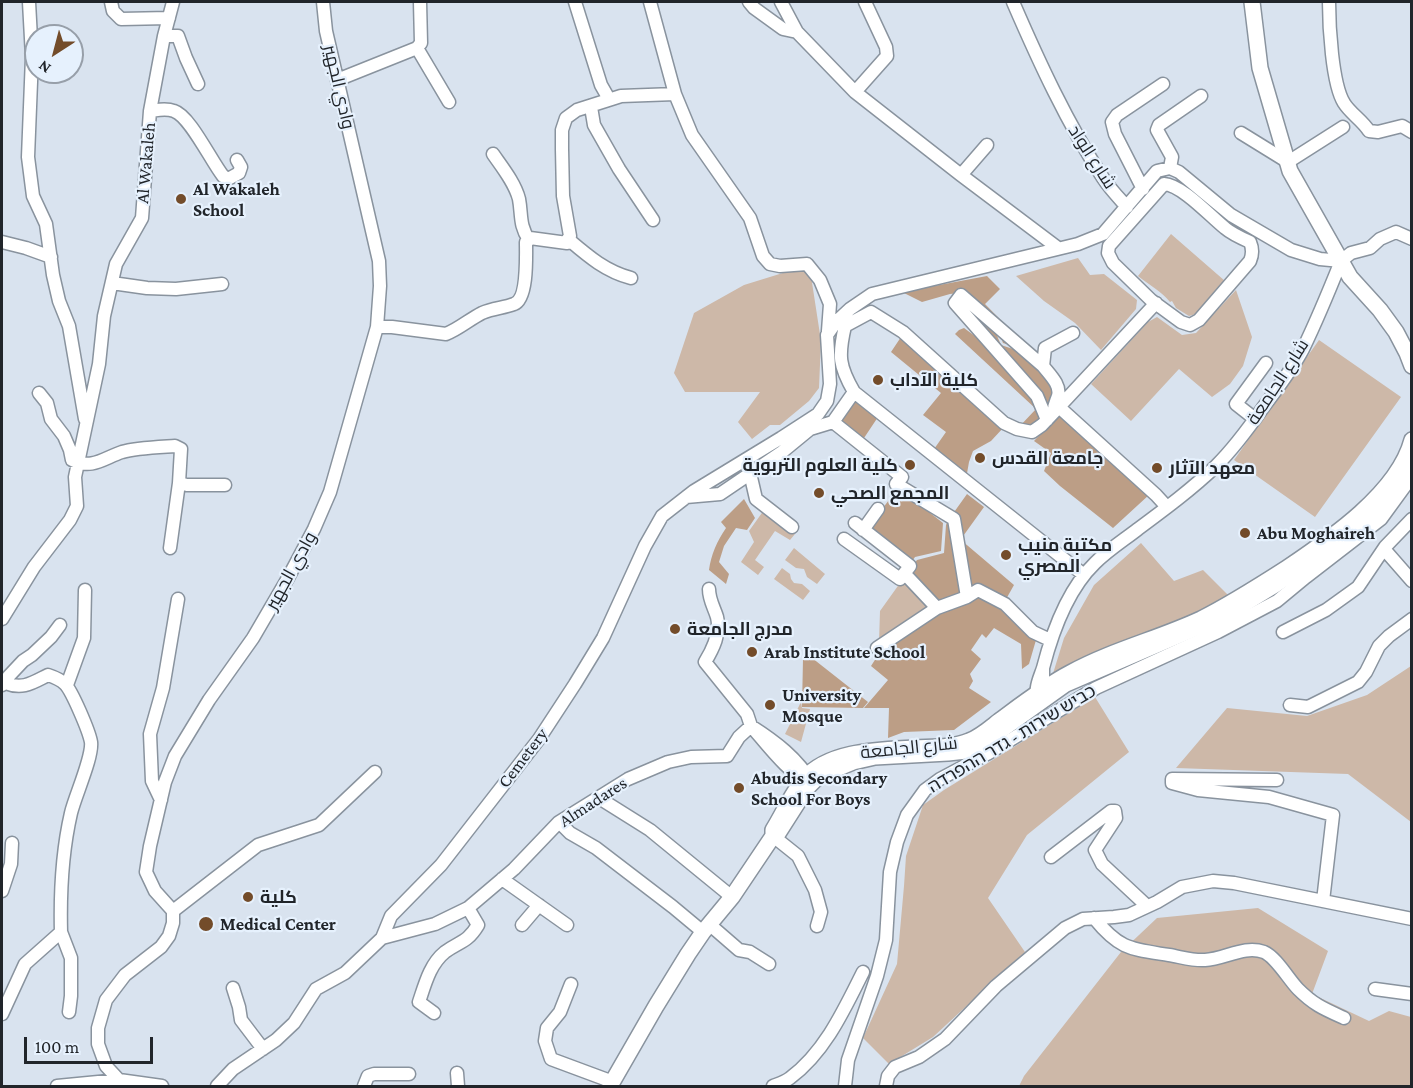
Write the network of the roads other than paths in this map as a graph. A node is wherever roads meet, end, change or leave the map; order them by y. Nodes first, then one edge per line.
1 (30, 2) edge
2 (111, 2) edge
3 (173, 2) edge
4 (323, 2) edge
5 (420, 2) edge
6 (575, 2) edge
7 (650, 2) edge
8 (749, 2) edge
9 (781, 2) edge
10 (865, 2) edge
11 (1013, 2) edge
12 (1252, 2) edge
13 (1329, 2) edge
14 (169, 18) junction
15 (797, 32) junction
16 (164, 36) junction
17 (417, 48) junction
18 (337, 80) junction
19 (198, 84) dead end
20 (1163, 84) dead end
21 (855, 92) junction
22 (675, 94) junction
23 (1201, 96) dead end
24 (609, 99) junction
25 (449, 102) dead end
26 (591, 106) junction
27 (150, 111) junction
28 (1343, 127) dead end
29 (1412, 132) edge
30 (1240, 133) dead end
31 (987, 145) dead end
32 (493, 154) dead end
33 (237, 160) dead end
34 (1288, 162) junction
35 (1170, 168) junction
36 (961, 175) junction
37 (1143, 189) junction
38 (1127, 207) junction
39 (653, 220) dead end
40 (568, 239) junction
41 (1412, 239) edge
42 (529, 240) junction
43 (2, 242) edge
44 (1058, 248) junction
45 (51, 257) junction
46 (1341, 261) junction
47 (631, 278) dead end
48 (112, 282) junction
49 (222, 284) dead end
50 (1156, 303) junction
51 (377, 327) junction
52 (1073, 333) dead end
53 (828, 335) junction
54 (1412, 347) edge
55 (1266, 363) dead end
56 (1043, 366) junction
57 (1412, 366) edge
58 (854, 392) junction
59 (39, 393) dead end
60 (1053, 413) junction
61 (1255, 419) junction
62 (833, 422) junction
63 (86, 426) junction
64 (1412, 440) edge
65 (78, 463) junction
66 (1412, 463) edge
67 (750, 473) junction
68 (1412, 477) edge
69 (179, 483) junction
70 (225, 485) dead end
71 (685, 498) junction
72 (1167, 507) junction
73 (878, 508) dead end
74 (1412, 519) edge
75 (792, 527) dead end
76 (844, 539) dead end
77 (170, 548) dead end
78 (1384, 549) junction
79 (905, 574) junction
80 (1084, 575) junction
81 (1412, 581) edge
82 (709, 589) dead end
83 (86, 590) dead end
84 (967, 597) junction
85 (178, 599) dead end
86 (937, 608) junction
87 (2, 619) edge
88 (1412, 620) edge
89 (60, 625) dead end
90 (1282, 632) dead end
91 (1050, 640) junction
92 (878, 648) dead end
93 (3, 684) edge
94 (67, 685) junction
95 (1040, 695) junction
96 (1290, 705) dead end
97 (752, 726) junction
98 (375, 772) dead end
99 (808, 780) junction
100 (1277, 780) dead end
101 (599, 798) junction
102 (161, 800) junction
103 (559, 822) junction
104 (773, 836) junction
105 (12, 843) dead end
106 (1051, 857) dead end
107 (502, 879) junction
108 (2, 891) edge
109 (732, 897) junction
110 (1323, 901) junction
111 (539, 905) junction
112 (1147, 906) junction
113 (468, 908) junction
114 (173, 910) junction
115 (1094, 918) junction
116 (1412, 919) edge
117 (522, 925) dead end
118 (567, 925) dead end
119 (817, 926) dead end
120 (706, 928) junction
121 (61, 932) junction
122 (382, 938) junction
123 (770, 964) dead end
124 (863, 972) dead end
125 (571, 984) dead end
126 (233, 988) dead end
127 (1375, 989) dead end
128 (1412, 994) edge
129 (69, 1012) dead end
130 (434, 1012) dead end
131 (2, 1014) edge
132 (1344, 1018) dead end
133 (263, 1049) junction
134 (457, 1073) dead end
135 (409, 1074) dead end
136 (119, 1080) junction
137 (612, 1084) edge
138 (57, 1086) edge
139 (162, 1086) edge
140 (217, 1086) edge
141 (364, 1086) edge
142 (458, 1086) edge
143 (773, 1086) edge
144 (845, 1086) edge
145 (886, 1086) edge

1 - 45 street
2 - 14 street
3 - 14 street, Al Wakaleh
4 - 18 street, وادي الجهير
5 - 17 street
6 - 24 street
7 - 22 street
8 - 15 street
9 - 15 street
10 - 21 street
11 - 38 street, شارع الواد
12 - 34 main road
13 - 29 street
14 - 16 street, Al Wakaleh
15 - 21 street
16 - 19 street
16 - 27 street, Al Wakaleh
17 - 18 street
17 - 25 street
18 - 51 street, وادي الجهير
20 - 37 street
21 - 36 street
22 - 24 street
22 - 53 street, Cemetery
23 - 35 street
24 - 26 street
26 - 39 street
26 - 40 street
27 - 33 street
27 - 48 street, Al Wakaleh
28 - 34 street
30 - 34 street
31 - 36 street
32 - 42 street
34 - 46 main road
35 - 37 street, شارع الواد
35 - 46 street
36 - 44 street
37 - 38 street, شارع الواد
38 - 44 street
40 - 42 street
40 - 47 street
41 - 46 street
42 - 51 street
43 - 45 street
44 - 53 street
45 - 63 street
46 - 54 main road
46 - 57 main road
46 - 61 street, شارع الجامعة
48 - 49 street
48 - 63 street, Al Wakaleh
50 - 50 street
50 - 60 street
51 - 102 street, وادي الجهير
52 - 56 street
53 - 71 street, Cemetery
55 - 61 street
56 - 60 street
56 - 60 street
58 - 60 street
58 - 62 street
58 - 80 street
59 - 65 street
60 - 72 street
61 - 72 street, شارع الجامعة
62 - 67 street
62 - 84 street
63 - 65 street, Al Wakaleh
64 - 95 main road
65 - 69 street
65 - 87 street, Al Wakaleh
66 - 95 main road
67 - 71 street
67 - 75 street
68 - 144 street, כביש שירות - גדר ההפרדה
69 - 70 street
69 - 77 street
71 - 122 street, Cemetery
72 - 80 street, شارع الجامعة
73 - 79 street
74 - 78 street
76 - 79 street
78 - 81 street
78 - 90 street
79 - 86 street
80 - 91 street, شارع الجامعة
82 - 97 street
83 - 94 street
84 - 86 street
84 - 91 street
85 - 102 street
86 - 92 street
88 - 96 street
89 - 93 street
91 - 95 street, شارع الجامعة
93 - 94 street
94 - 121 street
95 - 99 main road, شارع الجامعة
97 - 99 street
97 - 101 street, Almadares
98 - 114 street
99 - 104 main road, شارع الجامعة
100 - 110 street
101 - 103 street, Almadares
101 - 109 street
102 - 114 street, وادي الجهير
103 - 107 street, Almadares
103 - 120 street
104 - 109 main road, شارع الجامعة
104 - 119 street
105 - 108 street
106 - 112 street
107 - 111 street
107 - 113 street, Almadares
109 - 120 main road, شارع الجامعة
110 - 112 street
110 - 116 street
111 - 117 street
111 - 118 street
112 - 115 street
113 - 122 street, Almadares
113 - 130 street
114 - 136 street
115 - 132 street
115 - 145 street
120 - 123 street
120 - 137 main road, شارع الجامعة
121 - 129 street
121 - 131 street
122 - 133 street
124 - 143 street
125 - 137 street
126 - 133 street
127 - 128 street
133 - 140 street
134 - 142 street
135 - 141 street
136 - 138 street
136 - 139 street

